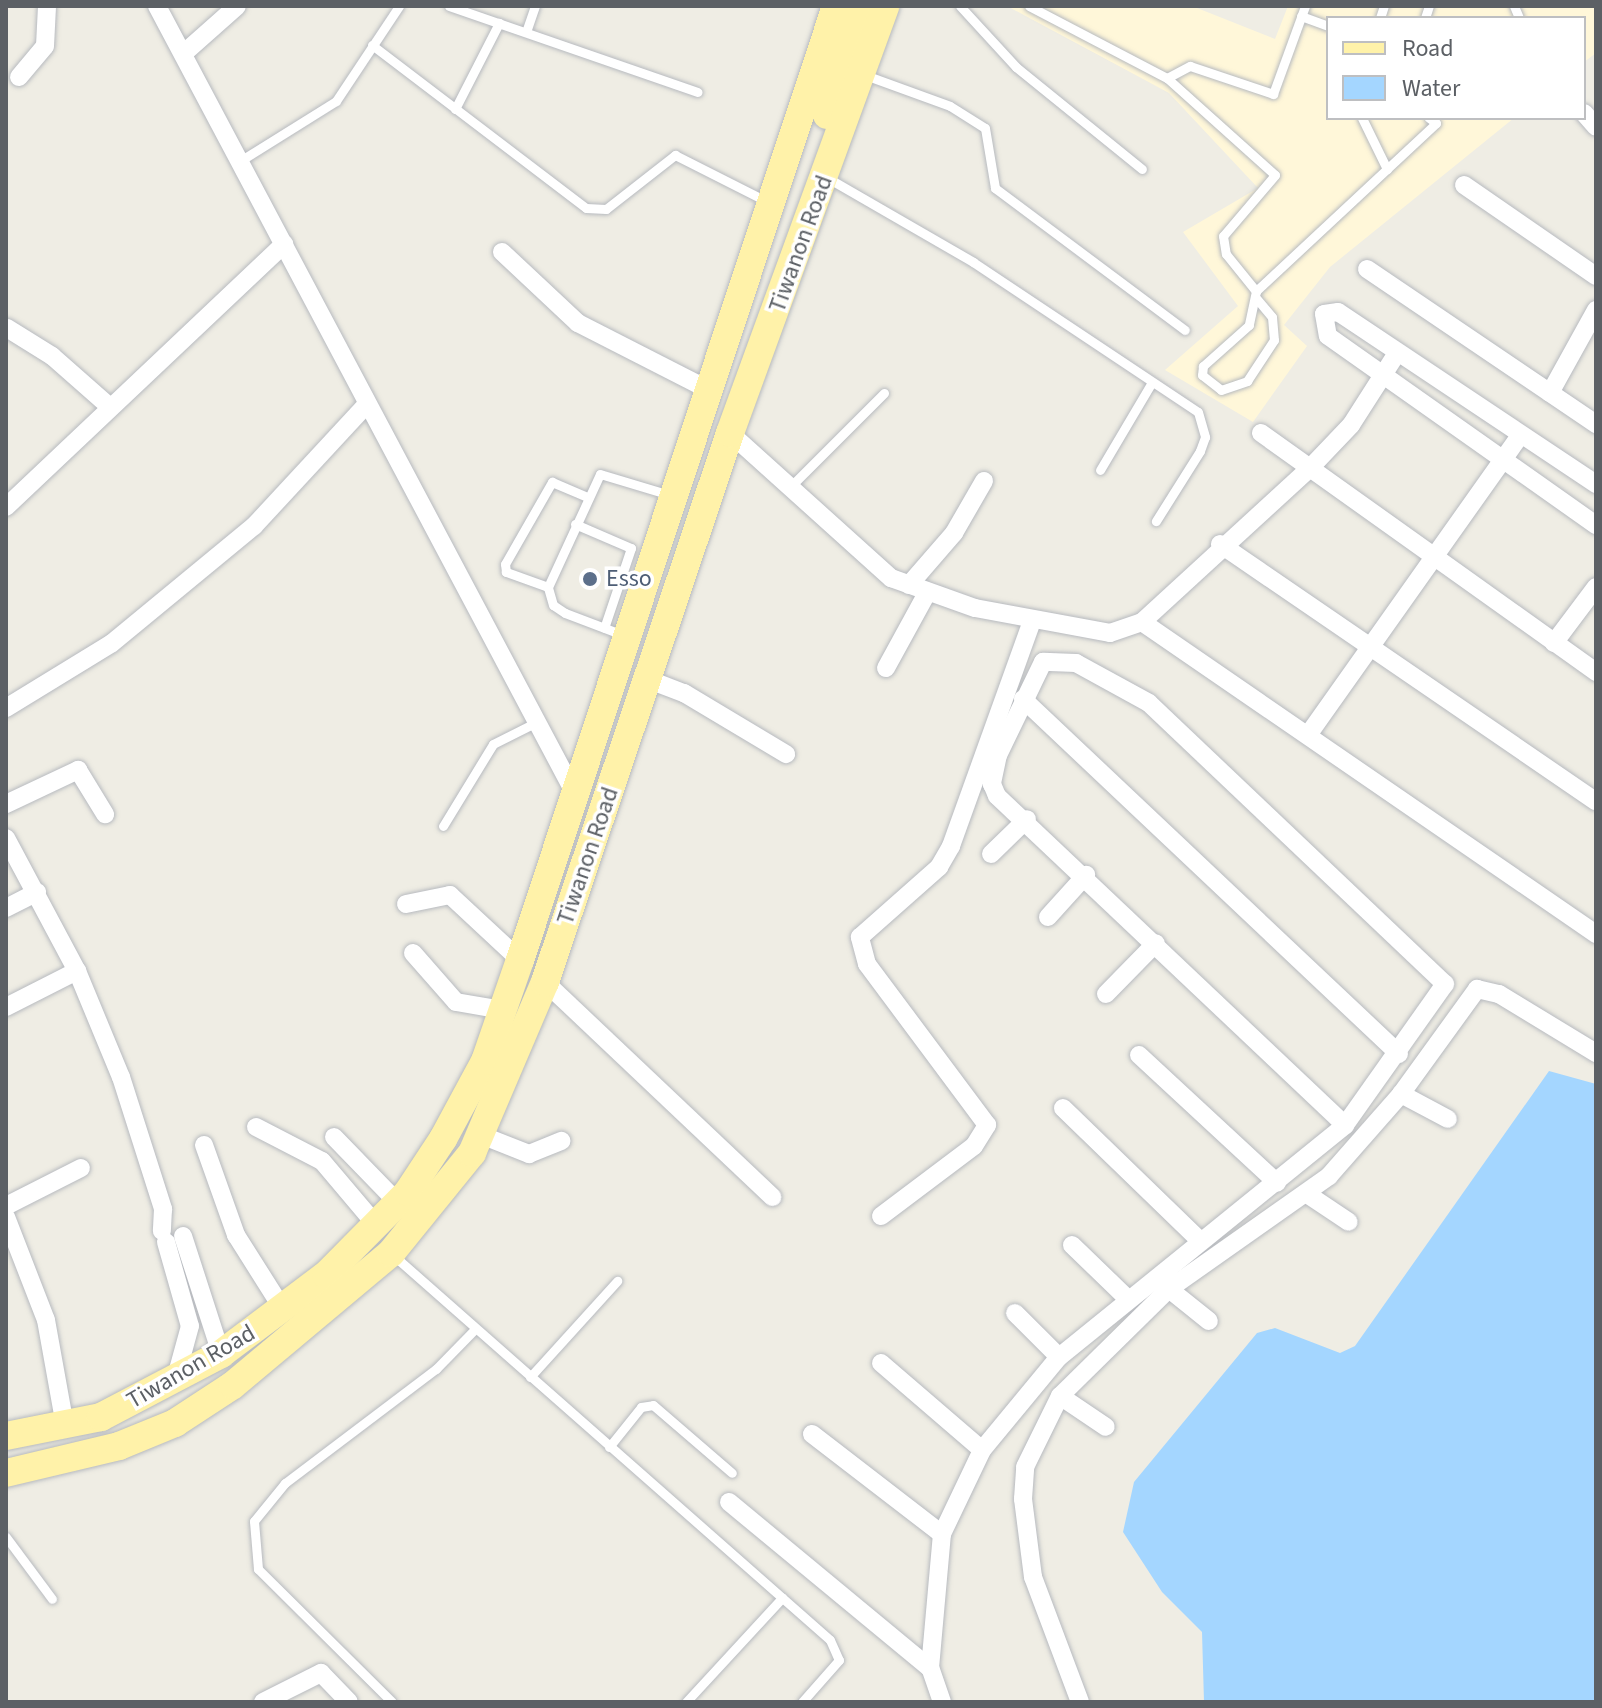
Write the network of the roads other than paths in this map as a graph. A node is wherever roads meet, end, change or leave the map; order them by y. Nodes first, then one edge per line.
1 (47, 6) edge
2 (157, 6) edge
3 (237, 6) edge
4 (399, 6) edge
5 (449, 6) edge
6 (490, 6) edge
7 (535, 6) edge
8 (836, 6) edge
9 (864, 6) edge
10 (885, 6) edge
11 (960, 6) edge
12 (1029, 6) edge
13 (1303, 11) edge
14 (485, 18) junction
15 (499, 23) junction
16 (1326, 25) edge
17 (526, 32) junction
18 (372, 45) junction
19 (183, 54) junction
20 (862, 74) junction
21 (19, 77) dead end
22 (1167, 78) junction
23 (698, 92) dead end
24 (455, 109) junction
25 (1363, 120) edge
26 (1436, 120) edge
27 (240, 161) junction
28 (1142, 169) dead end
29 (1387, 169) junction
30 (826, 177) junction
31 (1464, 185) dead end
32 (769, 203) junction
33 (284, 244) junction
34 (502, 252) dead end
35 (1367, 269) dead end
36 (1596, 276) edge
37 (1256, 294) junction
38 (1596, 310) edge
39 (7, 328) edge
40 (1185, 330) dead end
41 (1397, 353) junction
42 (1384, 374) junction
43 (1152, 382) junction
44 (709, 390) junction
45 (884, 393) dead end
46 (1550, 393) junction
47 (367, 404) junction
48 (109, 406) junction
49 (1596, 424) edge
50 (730, 433) junction
51 (1261, 433) dead end
52 (1520, 436) junction
53 (1503, 460) junction
54 (1311, 467) junction
55 (1100, 470) dead end
56 (984, 481) dead end
57 (1596, 484) edge
58 (790, 487) junction
59 (587, 497) junction
60 (674, 497) junction
61 (6, 507) edge
62 (1156, 521) dead end
63 (575, 524) junction
64 (1596, 525) edge
65 (1220, 544) junction
66 (1433, 559) junction
67 (909, 585) junction
68 (548, 587) junction
69 (1596, 587) edge
70 (927, 593) junction
71 (1032, 621) junction
72 (1142, 622) junction
73 (615, 632) junction
74 (1554, 643) junction
75 (1371, 646) junction
76 (886, 668) dead end
77 (1596, 672) edge
78 (647, 679) junction
79 (1023, 699) junction
80 (6, 708) edge
81 (537, 722) junction
82 (1308, 735) junction
83 (786, 754) dead end
84 (574, 792) junction
85 (1596, 801) edge
86 (6, 804) edge
87 (105, 814) dead end
88 (1027, 819) junction
89 (443, 826) dead end
90 (6, 838) edge
91 (991, 854) dead end
92 (1086, 875) junction
93 (37, 892) junction
94 (406, 904) dead end
95 (6, 908) edge
96 (1048, 917) dead end
97 (1596, 934) edge
98 (1156, 943) junction
99 (413, 953) dead end
100 (520, 960) junction
101 (77, 971) junction
102 (545, 982) junction
103 (1106, 994) dead end
104 (6, 1007) edge
105 (503, 1010) junction
106 (1596, 1053) edge
107 (1399, 1054) junction
108 (1139, 1055) dead end
109 (1401, 1094) junction
110 (1063, 1108) dead end
111 (1448, 1119) dead end
112 (1345, 1125) junction
113 (256, 1127) dead end
114 (481, 1135) junction
115 (334, 1137) dead end
116 (562, 1141) dead end
117 (204, 1145) dead end
118 (81, 1168) dead end
119 (1277, 1183) junction
120 (1307, 1194) junction
121 (772, 1197) dead end
122 (398, 1203) junction
123 (6, 1206) edge
124 (881, 1216) dead end
125 (6, 1217) edge
126 (1349, 1222) dead end
127 (376, 1225) junction
128 (1198, 1239) junction
129 (1072, 1245) dead end
130 (391, 1253) junction
131 (188, 1276) junction
132 (617, 1281) dead end
133 (1169, 1289) junction
134 (1128, 1299) junction
135 (284, 1311) junction
136 (1015, 1313) dead end
137 (1209, 1321) dead end
138 (474, 1330) junction
139 (221, 1354) junction
140 (1059, 1357) junction
141 (881, 1363) dead end
142 (530, 1377) junction
143 (175, 1381) junction
144 (1060, 1396) junction
145 (65, 1426) junction
146 (1106, 1427) dead end
147 (812, 1434) dead end
148 (6, 1436) edge
149 (609, 1447) junction
150 (982, 1450) junction
151 (6, 1473) edge
152 (732, 1473) dead end
153 (729, 1502) dead end
154 (942, 1534) junction
155 (6, 1537) edge
156 (782, 1598) junction
157 (52, 1599) dead end
158 (930, 1668) junction
159 (263, 1702) edge
160 (349, 1702) edge
161 (392, 1702) edge
162 (686, 1702) edge
163 (802, 1702) edge
164 (942, 1702) edge
165 (1080, 1702) edge

1 - 21 street
2 - 19 street
3 - 19 street
4 - 18 lane
5 - 14 lane
6 - 14 lane
7 - 17 lane
8 - 32 main road, Tiwanon Road
9 - 50 main road
10 - 20 main road, Tiwanon Road
11 - 28 lane
12 - 22 lane
13 - 16 lane
13 - 22 lane
14 - 15 lane
15 - 17 lane
15 - 24 lane
17 - 23 lane
18 - 24 lane
18 - 27 lane
19 - 27 street
20 - 30 main road, Tiwanon Road
20 - 40 lane
22 - 37 lane
24 - 32 lane
25 - 29 lane
26 - 29 lane
27 - 33 street
29 - 37 lane
30 - 43 lane
30 - 50 main road, Tiwanon Road
31 - 36 street
32 - 44 main road, Tiwanon Road
33 - 47 street
33 - 48 street
34 - 44 street
35 - 46 street
37 - 37 lane
38 - 46 street
39 - 48 street
41 - 42 street
41 - 42 street
41 - 52 street
42 - 53 street
42 - 54 street
43 - 55 lane
43 - 62 lane
44 - 60 main road, Tiwanon Road
45 - 58 lane
46 - 49 street
47 - 80 street
47 - 81 street
48 - 61 street
50 - 58 street
50 - 78 main road, Tiwanon Road
51 - 54 street
52 - 53 street
52 - 57 street
53 - 64 street
53 - 66 street
54 - 65 street
54 - 66 street
56 - 67 street
58 - 67 street
59 - 60 lane
59 - 63 lane
59 - 68 lane
60 - 73 main road, Tiwanon Road
63 - 68 lane
63 - 73 lane
65 - 72 street
65 - 75 street
66 - 74 street
66 - 75 street
67 - 70 street
68 - 73 lane
69 - 74 street
70 - 71 street
70 - 76 street
71 - 72 street
71 - 124 street
72 - 82 street
73 - 84 main road, Tiwanon Road
74 - 77 street
75 - 82 street
75 - 85 street
78 - 83 street
78 - 102 main road, Tiwanon Road
79 - 88 street
79 - 107 street
79 - 107 street
81 - 84 street
81 - 89 lane
82 - 97 street
84 - 100 main road, Tiwanon Road
86 - 87 street
88 - 91 street
88 - 92 street
90 - 93 street
92 - 96 street
92 - 98 street
93 - 95 street
93 - 101 street
94 - 100 street
98 - 103 street
98 - 112 street
99 - 105 street
100 - 105 main road, Tiwanon Road
101 - 104 street
101 - 131 street
102 - 114 main road, Tiwanon Road
102 - 121 street
105 - 122 main road, Tiwanon Road
106 - 109 street
107 - 112 street
108 - 119 street
109 - 111 street
109 - 120 street
110 - 128 street
112 - 119 street
113 - 127 street
114 - 116 street
114 - 130 main road, Tiwanon Road
115 - 122 street
117 - 135 street
118 - 123 street
119 - 128 street
120 - 126 street
120 - 133 street
122 - 127 main road, Tiwanon Road
125 - 145 street
127 - 135 main road, Tiwanon Road
128 - 134 street
129 - 134 street
130 - 138 lane
130 - 151 main road, Tiwanon Road
131 - 139 street
131 - 143 street
132 - 142 lane
133 - 137 street
133 - 144 street
134 - 140 street
135 - 139 main road, Tiwanon Road
136 - 140 street
138 - 142 lane
138 - 161 lane
139 - 143 main road, Tiwanon Road
140 - 150 street
141 - 150 street
142 - 149 lane
143 - 145 main road, Tiwanon Road
144 - 146 street
144 - 165 street
145 - 148 main road, Tiwanon Road
147 - 154 street
149 - 152 lane
149 - 156 lane
150 - 154 street
153 - 158 street
154 - 158 street
155 - 157 lane
156 - 162 lane
156 - 163 lane
158 - 164 street
159 - 160 street

